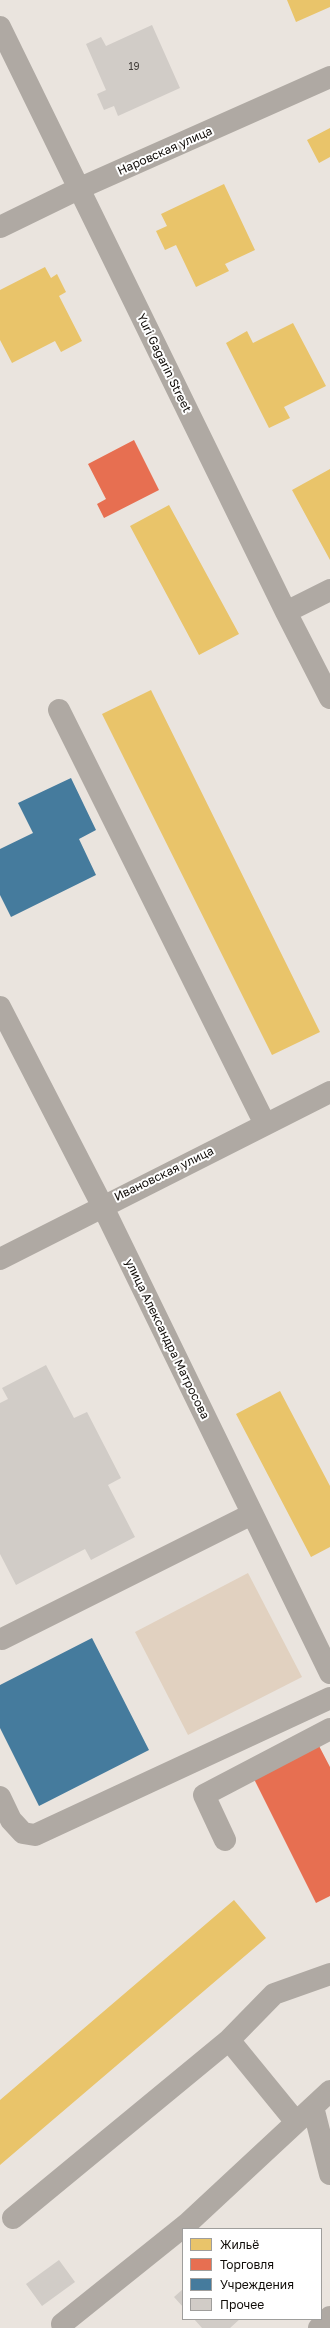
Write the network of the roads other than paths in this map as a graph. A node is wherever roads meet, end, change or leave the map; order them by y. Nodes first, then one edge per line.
1 (0, 27) edge
2 (330, 77) edge
3 (78, 189) junction
4 (0, 227) edge
5 (330, 590) edge
6 (286, 612) junction
7 (330, 698) edge
8 (59, 710) dead end
9 (0, 1007) edge
10 (330, 1092) edge
11 (265, 1124) junction
12 (102, 1205) junction
13 (0, 1258) edge
14 (252, 1514) junction
15 (2, 1639) dead end
16 (330, 1673) edge
17 (330, 1698) edge
18 (330, 1729) edge
19 (0, 1797) edge
20 (225, 1840) dead end
21 (330, 1974) edge
22 (229, 2040) junction
23 (330, 2091) edge
24 (313, 2107) junction
25 (296, 2122) junction
26 (330, 2174) edge
27 (12, 2218) dead end
28 (330, 2317) edge
29 (62, 2324) dead end
30 (319, 2328) edge

1 - 3 street, Yuri Gagarin Street
2 - 3 street, Наровская улица
3 - 4 street, Наровская улица
3 - 6 street, Yuri Gagarin Street
5 - 6 street
6 - 7 street, Yuri Gagarin Street
8 - 11 street
9 - 12 street, улица Александра Матросова
10 - 11 street, Ивановская улица
11 - 12 street, Ивановская улица
12 - 13 street, Ивановская улица
12 - 14 street, улица Александра Матросова
14 - 15 street
14 - 16 street, улица Александра Матросова
17 - 19 street
18 - 20 street
21 - 22 street
22 - 25 street
22 - 27 street
23 - 24 street
24 - 25 street
24 - 26 street
25 - 29 street
28 - 30 street

